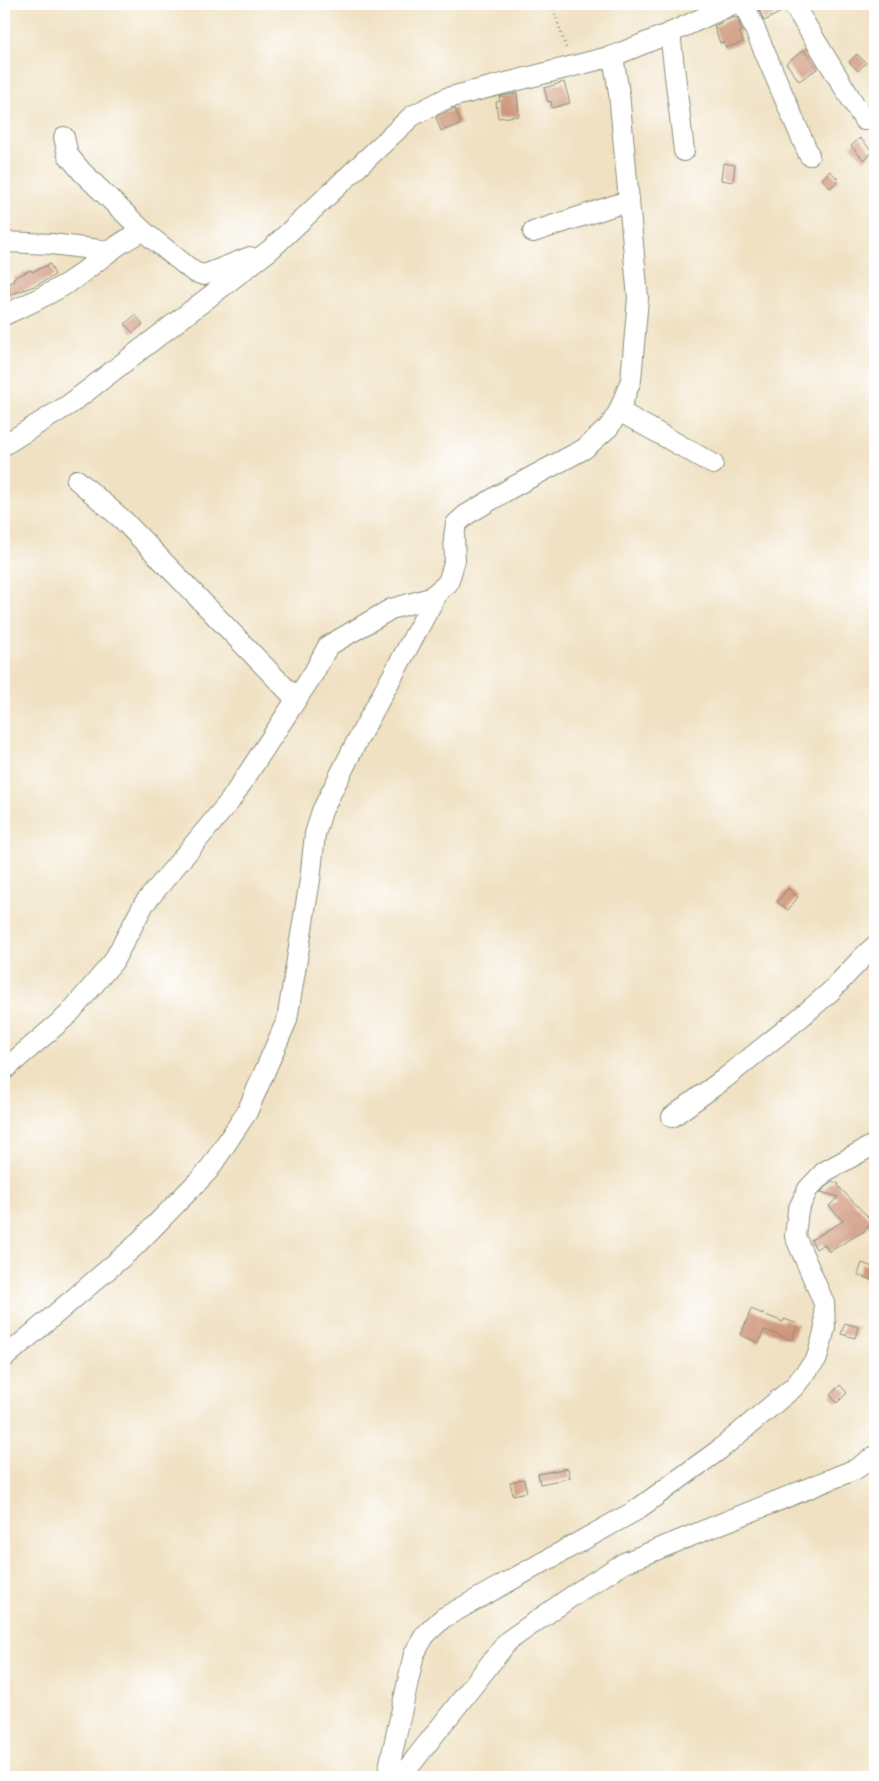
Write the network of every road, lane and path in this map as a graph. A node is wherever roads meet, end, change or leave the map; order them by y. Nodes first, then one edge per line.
1 (552, 4) edge
2 (734, 4) edge
3 (744, 4) edge
4 (793, 4) edge
5 (670, 33) junction
6 (613, 56) junction
7 (572, 66) junction
8 (864, 120) dead end
9 (64, 136) dead end
10 (684, 151) dead end
11 (809, 155) dead end
12 (628, 201) junction
13 (142, 231) junction
14 (533, 232) dead end
15 (4, 242) edge
16 (270, 250) junction
17 (108, 251) junction
18 (4, 315) edge
19 (619, 411) junction
20 (4, 445) edge
21 (713, 464) dead end
22 (77, 480) dead end
23 (438, 592) junction
24 (296, 699) junction
25 (875, 946) edge
26 (4, 1070) edge
27 (672, 1117) dead end
28 (875, 1144) edge
29 (4, 1358) edge
30 (875, 1456) edge
31 (387, 1777) edge
32 (401, 1777) edge

1 - 7 path
2 - 5 street
3 - 11 street
4 - 8 street
5 - 6 street
5 - 10 street
6 - 7 street
6 - 12 street
7 - 16 street
9 - 13 street
12 - 14 street
12 - 19 street
13 - 16 street
13 - 17 street
15 - 17 street
16 - 20 street
17 - 18 street
19 - 21 street
19 - 23 street
22 - 24 street
23 - 24 street
23 - 29 street
24 - 26 street
25 - 27 street
28 - 31 street
30 - 32 street

